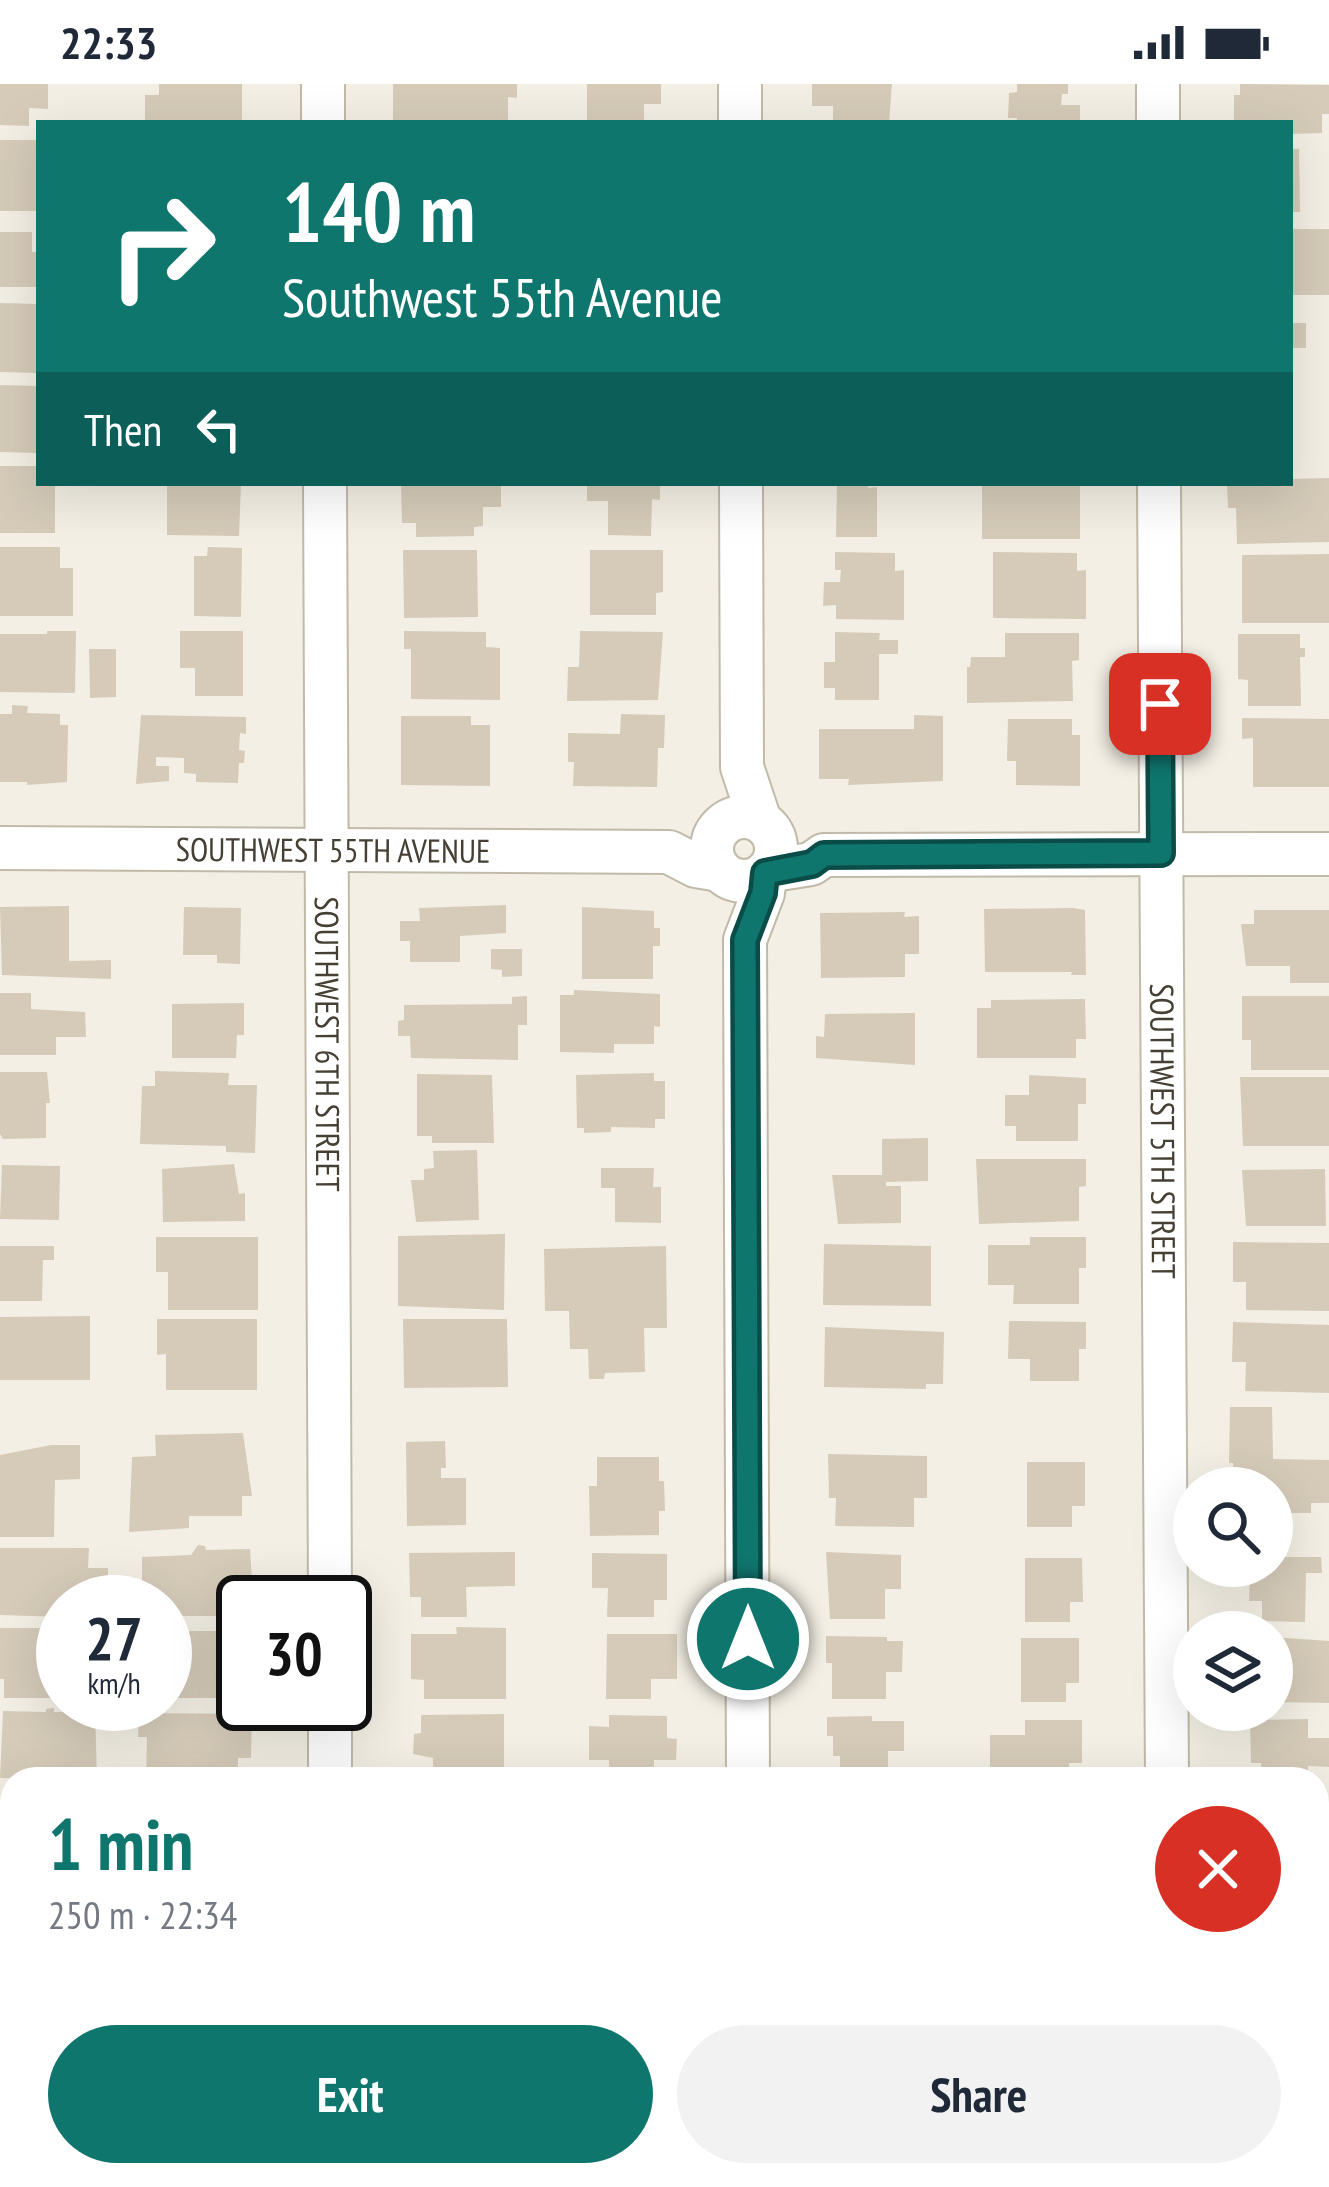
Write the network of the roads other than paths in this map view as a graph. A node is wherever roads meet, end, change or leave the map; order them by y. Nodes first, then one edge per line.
1 (323, 84) edge
2 (740, 84) edge
3 (1158, 84) edge
4 (323, 120) edge
5 (740, 120) edge
6 (1158, 120) edge
7 (325, 486) edge
8 (741, 486) edge
9 (1159, 486) edge
10 (0, 848) edge
11 (744, 849) junction
12 (327, 850) junction
13 (1161, 853) junction
14 (1329, 854) edge
15 (330, 1575) edge
16 (330, 1731) edge
17 (330, 1767) edge
18 (748, 1767) edge
19 (1167, 1767) edge

1 - 4 street
2 - 5 street
3 - 6 street
7 - 12 street, SOUTHWEST 6TH STREET
8 - 11 street
9 - 13 street, SOUTHWEST 5TH STREET
10 - 12 street, SOUTHWEST 55TH AVENUE
11 - 12 street, SOUTHWEST 55TH AVENUE
11 - 13 street, SOUTHWEST 55TH AVENUE
11 - 18 street
12 - 15 street, SOUTHWEST 6TH STREET
13 - 14 street, SOUTHWEST 55TH AVENUE
13 - 19 street, SOUTHWEST 5TH STREET
16 - 17 street

